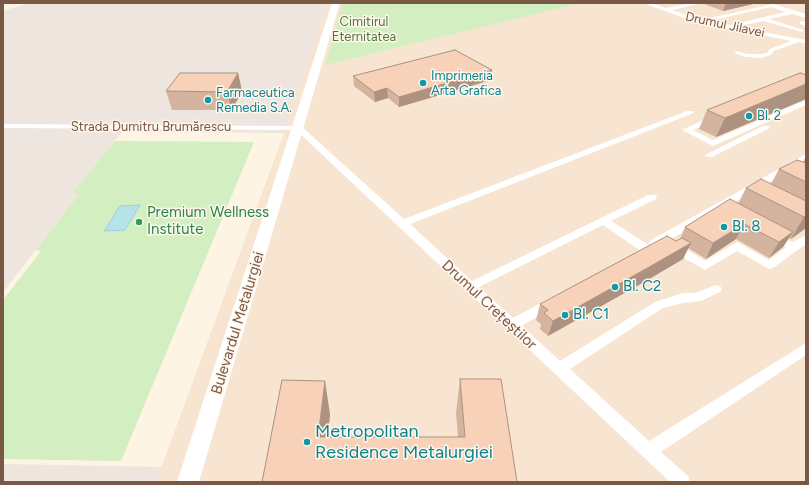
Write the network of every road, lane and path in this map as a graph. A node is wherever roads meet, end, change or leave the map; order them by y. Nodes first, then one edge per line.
1 (336, 3) edge
2 (649, 3) edge
3 (700, 3) edge
4 (768, 4) edge
5 (666, 10) junction
6 (792, 11) junction
7 (806, 16) edge
8 (762, 19) junction
9 (699, 21) junction
10 (805, 23) edge
11 (728, 27) junction
12 (787, 27) junction
13 (801, 32) dead end
14 (803, 41) edge
15 (737, 53) dead end
16 (806, 102) edge
17 (806, 109) edge
18 (690, 113) dead end
19 (726, 113) edge
20 (3, 126) edge
21 (298, 128) junction
22 (709, 155) dead end
23 (806, 157) edge
24 (779, 172) junction
25 (792, 178) edge
26 (748, 190) junction
27 (761, 196) edge
28 (652, 197) dead end
29 (719, 206) junction
30 (732, 214) edge
31 (604, 221) junction
32 (401, 224) junction
33 (662, 239) junction
34 (806, 239) edge
35 (780, 240) edge
36 (794, 247) junction
37 (645, 248) junction
38 (632, 256) edge
39 (469, 287) junction
40 (716, 289) dead end
41 (565, 295) edge
42 (511, 326) junction
43 (806, 348) edge
44 (559, 369) junction
45 (648, 451) junction
46 (188, 482) edge
47 (682, 482) edge

1 - 21 main road, Bulevardul Metalurgiei
2 - 5 street, Drumul Jilavei
3 - 5 street
4 - 6 street
4 - 9 street
5 - 9 street, Drumul Jilavei
6 - 7 street
6 - 8 street
8 - 11 street
8 - 12 street
9 - 11 street, Drumul Jilavei
10 - 12 street
11 - 14 street, Drumul Jilavei
12 - 13 street
14 - 15 street
16 - 19 street
17 - 22 street
18 - 32 street
20 - 21 street, Strada Dumitru Brumărescu
21 - 32 street, Drumul Crețeștilor
21 - 46 main road, Bulevardul Metalurgiei
23 - 24 street
24 - 25 street
24 - 26 street
26 - 27 street
26 - 29 street
28 - 31 street
29 - 30 street
29 - 33 street
31 - 37 street
31 - 39 street
32 - 39 street, Drumul Crețeștilor
33 - 36 street
33 - 37 street
34 - 36 street
35 - 36 street
37 - 38 street
39 - 42 street, Drumul Crețeștilor
40 - 44 street
41 - 42 street
42 - 44 street, Drumul Crețeștilor
43 - 45 street
44 - 45 street, Drumul Crețeștilor
45 - 47 street, Drumul Crețeștilor

